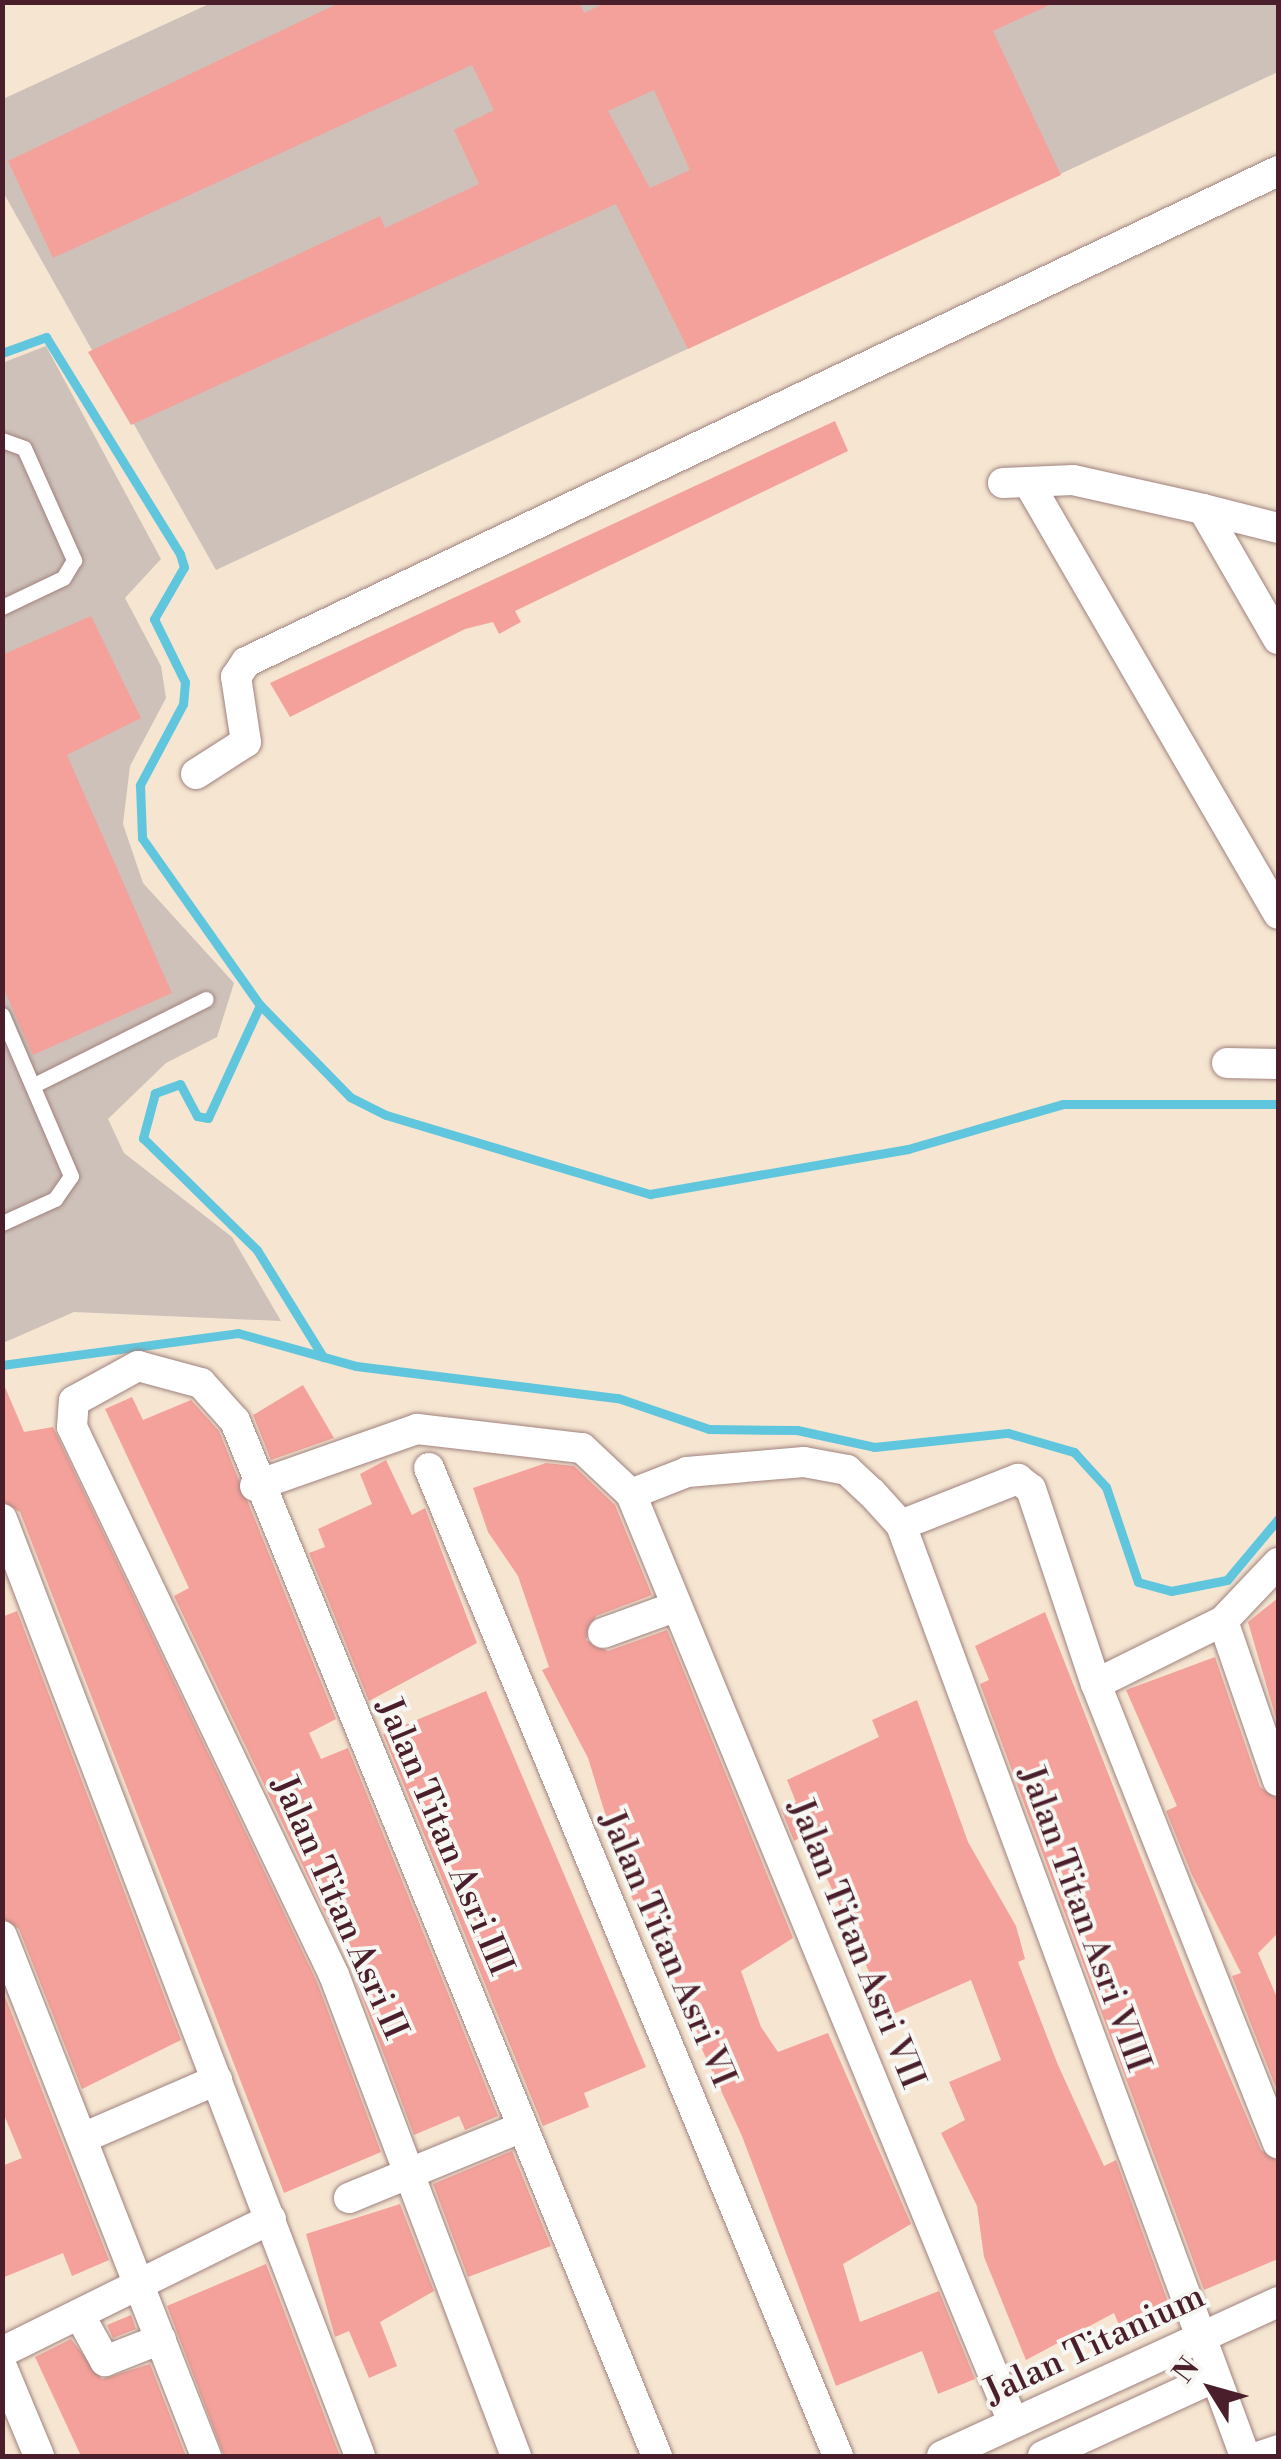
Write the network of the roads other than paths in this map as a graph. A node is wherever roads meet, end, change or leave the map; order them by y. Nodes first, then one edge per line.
1 (1278, 171) edge
2 (2, 440) edge
3 (1203, 509) junction
4 (1278, 528) edge
5 (2, 606) edge
6 (1278, 639) edge
7 (196, 774) dead end
8 (1278, 914) edge
9 (206, 1000) dead end
10 (2, 1015) edge
11 (1227, 1063) dead end
12 (1278, 1064) edge
13 (34, 1085) junction
14 (2, 1223) edge
15 (74, 1401) joint
16 (429, 1468) dead end
17 (255, 1486) junction
18 (630, 1494) junction
19 (2, 1519) edge
20 (901, 1526) junction
21 (1278, 1563) edge
22 (675, 1608) junction
23 (1223, 1621) junction
24 (603, 1633) dead end
25 (1096, 1684) junction
26 (1278, 1780) edge
27 (2, 1936) edge
28 (217, 2080) junction
29 (522, 2127) junction
30 (85, 2137) junction
31 (1278, 2143) edge
32 (408, 2173) junction
33 (349, 2198) dead end
34 (271, 2220) junction
35 (141, 2284) junction
36 (1278, 2302) edge
37 (79, 2314) junction
38 (1198, 2338) junction
39 (161, 2339) junction
40 (2, 2352) edge
41 (2, 2366) edge
42 (1213, 2378) junction
43 (1014, 2422) junction
44 (1278, 2450) edge
45 (39, 2456) edge
46 (206, 2456) edge
47 (360, 2456) edge
48 (516, 2456) edge
49 (656, 2456) edge
50 (838, 2456) edge
51 (942, 2456) edge
52 (1043, 2456) edge
53 (1245, 2456) edge
54 (1262, 2456) edge

1 - 7 street
2 - 5 lane
3 - 4 street
3 - 6 street
3 - 8 street
9 - 13 lane
10 - 13 lane
11 - 12 street
13 - 14 lane
15 - 17 street, Jalan Titan Asri III
15 - 32 street, Jalan Titan Asri II
16 - 50 street, Jalan Titan Asri VI
17 - 18 street
17 - 29 street, Jalan Titan Asri III
18 - 20 street
18 - 22 street, Jalan Titan Asri VII
19 - 28 street
20 - 25 street
20 - 38 street, Jalan Titan Asri VIII
21 - 23 street
22 - 24 street
22 - 43 street, Jalan Titan Asri VII
23 - 25 street
23 - 26 street
25 - 31 street
27 - 30 street
28 - 30 street
28 - 34 street
29 - 32 street
29 - 49 street, Jalan Titan Asri III
30 - 35 street
32 - 33 street
32 - 48 street, Jalan Titan Asri II
34 - 35 street
34 - 47 street
35 - 37 street
35 - 39 street
36 - 38 street, Jalan Titanium
37 - 39 street
37 - 40 street
38 - 42 street, Jalan Titan Asri VIII
38 - 43 street, Jalan Titanium
39 - 46 street
41 - 45 street
42 - 52 street
42 - 53 street, Jalan Titan Asri VIII
43 - 51 street, Jalan Titanium
44 - 54 street

